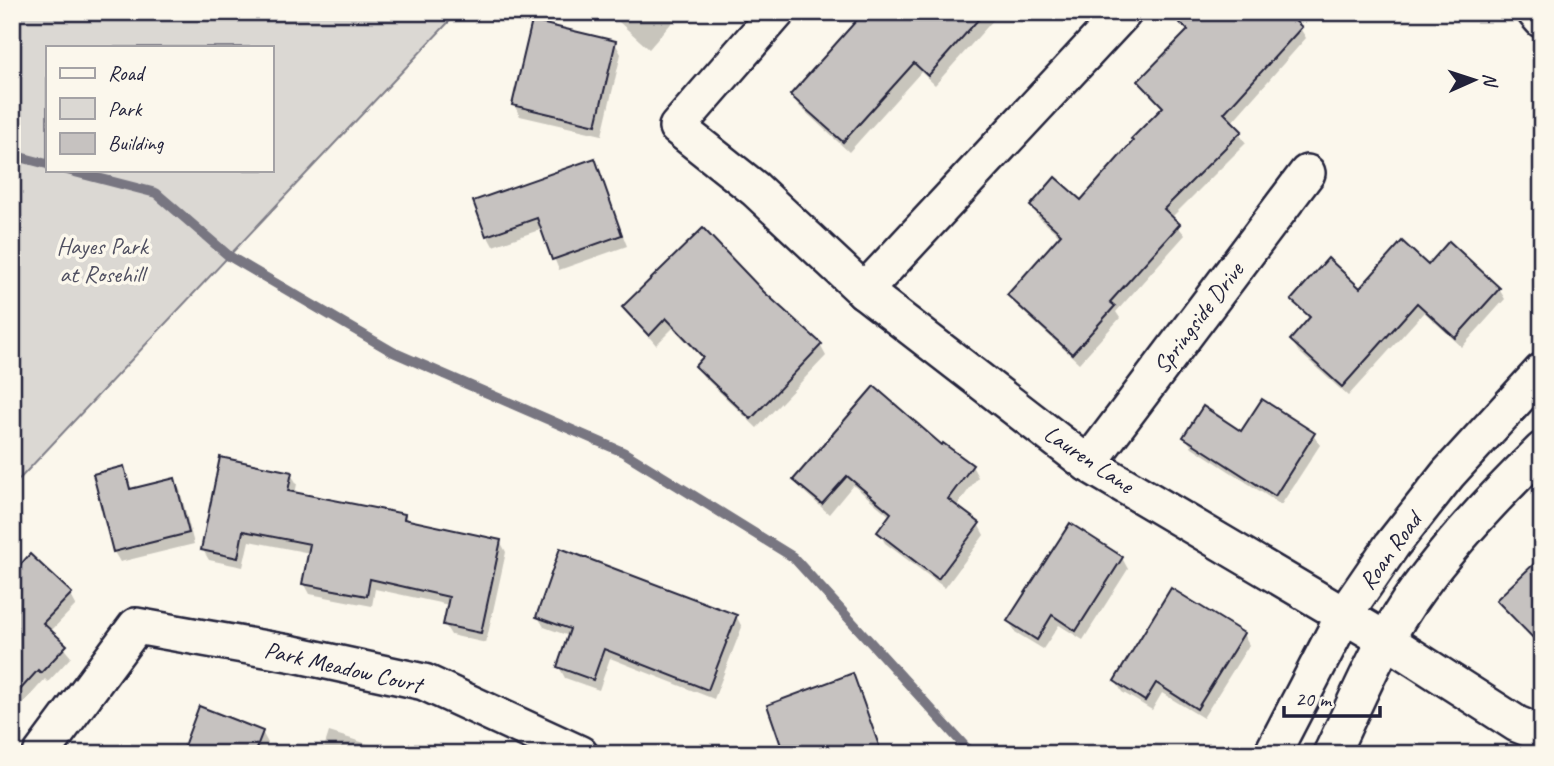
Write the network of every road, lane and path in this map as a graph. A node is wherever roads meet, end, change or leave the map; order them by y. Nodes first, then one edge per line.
1 (776, 12) edge
2 (1124, 12) edge
3 (1535, 12) edge
4 (1542, 20) edge
5 (1307, 173) dead end
6 (864, 291) junction
7 (1542, 371) edge
8 (1542, 450) edge
9 (1088, 464) junction
10 (1343, 615) junction
11 (1385, 640) junction
12 (1542, 734) edge
13 (41, 754) edge
14 (580, 754) edge
15 (1272, 754) edge
16 (1331, 754) edge

1 - 6 street, Lauren Lane
2 - 6 street
3 - 4 street
5 - 9 street, Springside Drive
6 - 9 street, Lauren Lane
7 - 10 street, Roan Road
8 - 11 street, Roan Road
9 - 10 street, Lauren Lane
10 - 11 street, Lauren Lane
10 - 15 street, Roan Road
11 - 12 street, Lauren Lane
11 - 16 street, Roan Road
13 - 14 street, Park Meadow Court

